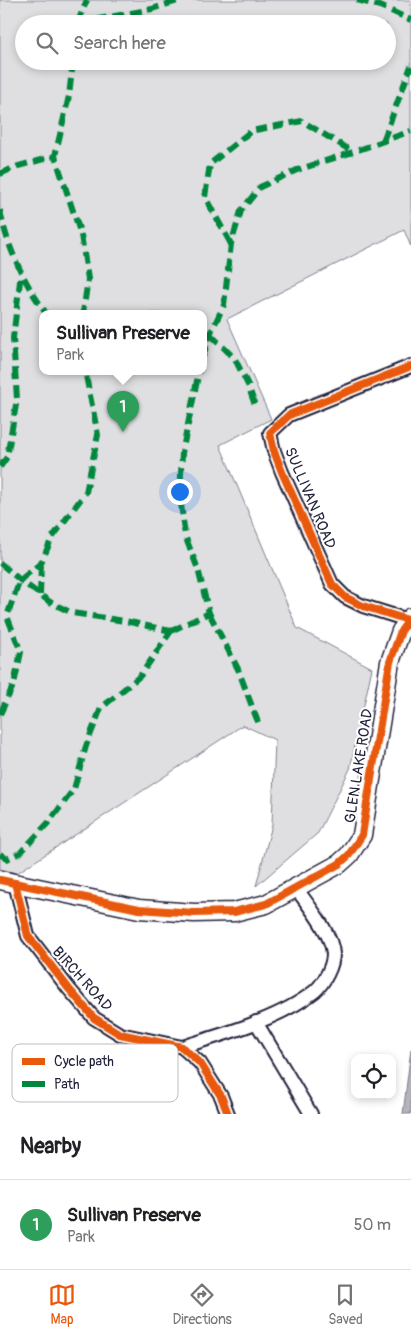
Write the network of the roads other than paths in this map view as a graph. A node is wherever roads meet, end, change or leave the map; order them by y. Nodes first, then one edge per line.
1 (411, 366) edge
2 (410, 618) edge
3 (8, 881) edge
4 (296, 888) junction
5 (256, 1022) junction
6 (168, 1044) edge
7 (178, 1046) edge
8 (182, 1047) junction
9 (228, 1114) edge
10 (311, 1114) edge

1 - 2 street, SULLIVAN ROAD
2 - 4 street, GLEN LAKE ROAD
3 - 4 street, GLEN LAKE ROAD
3 - 6 street, BIRCH ROAD
4 - 5 street
5 - 8 street
5 - 10 street
7 - 8 street, BIRCH ROAD
8 - 9 street

